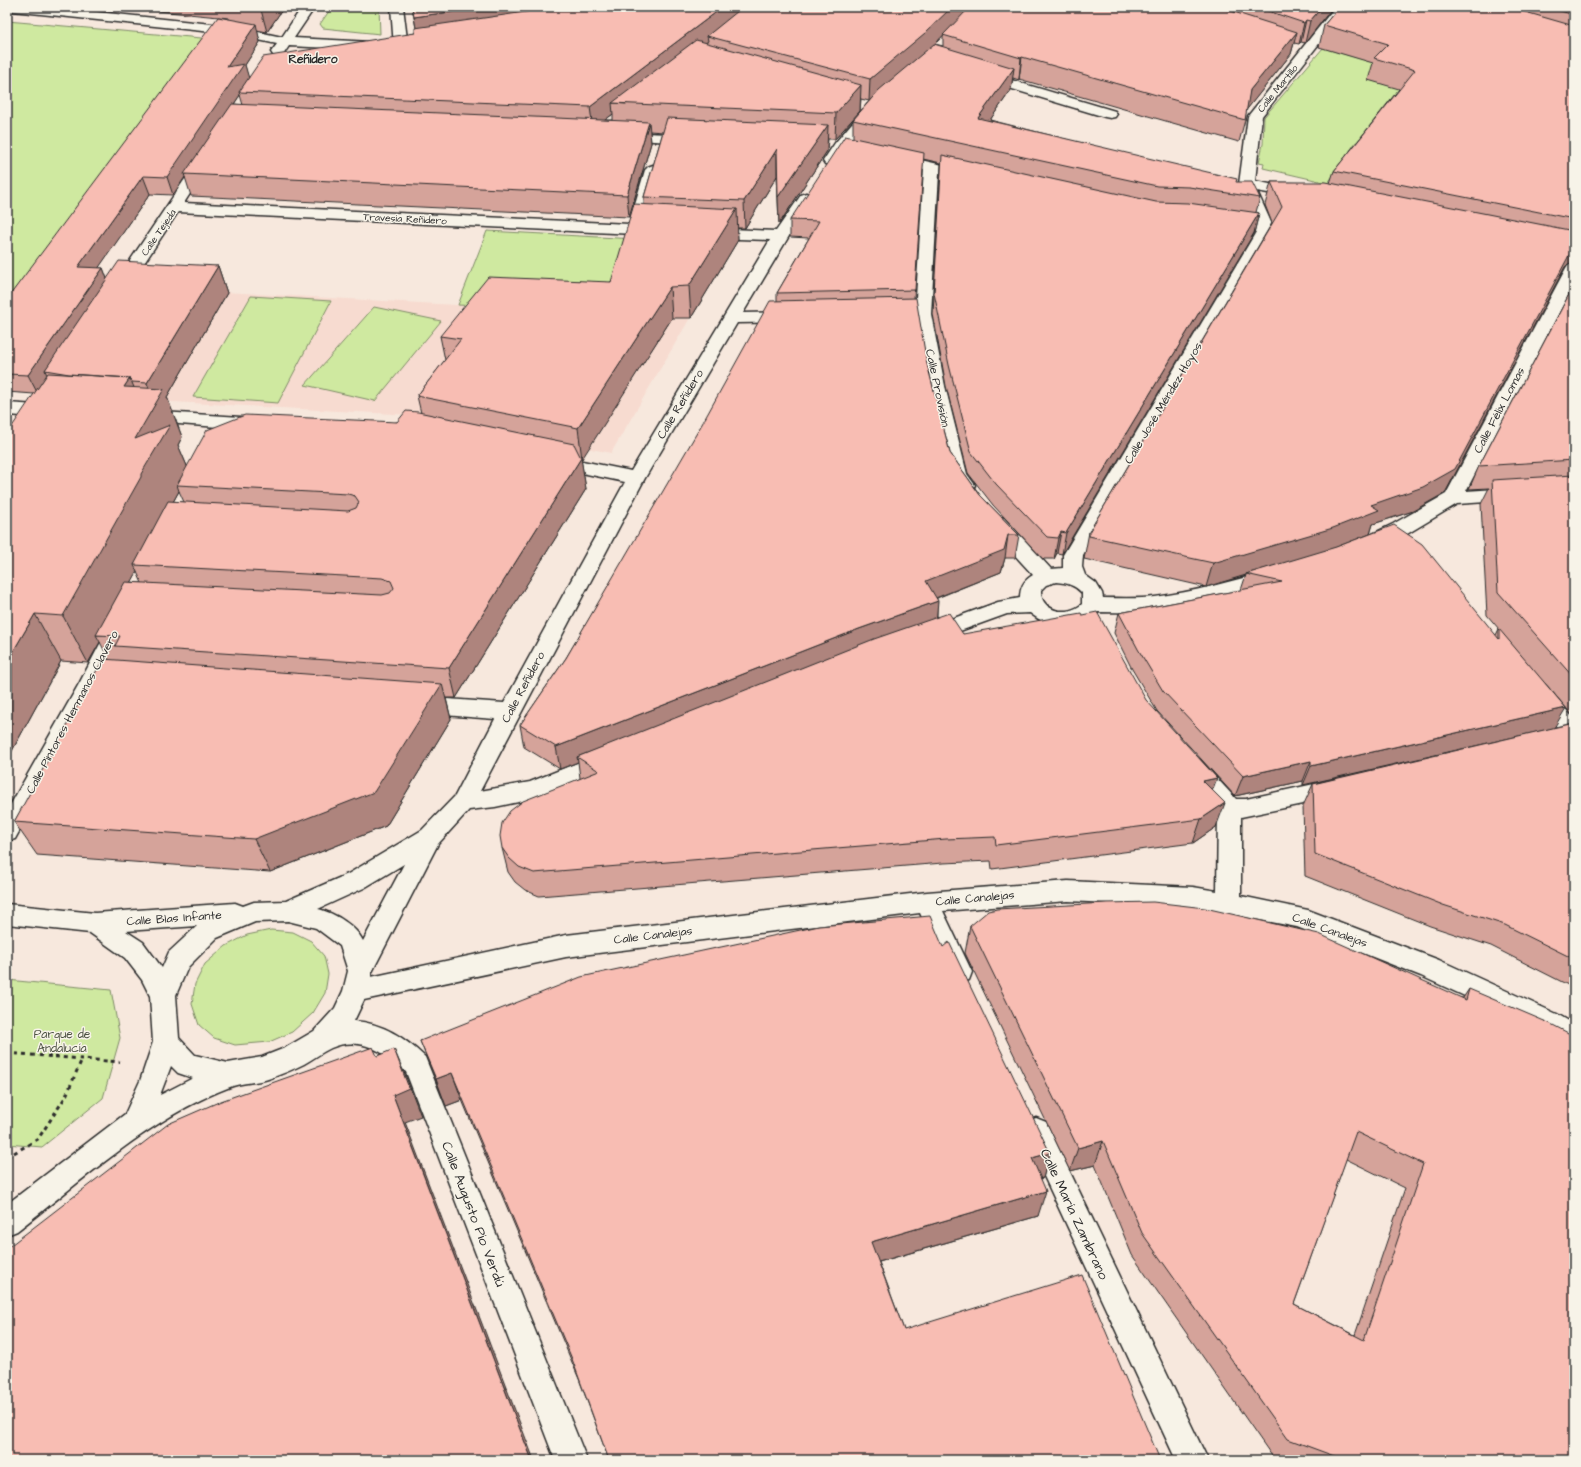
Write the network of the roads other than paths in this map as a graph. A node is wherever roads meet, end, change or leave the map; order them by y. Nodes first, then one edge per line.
1 (12, 7) edge
2 (309, 7) edge
3 (397, 7) edge
4 (1342, 7) edge
5 (285, 42) junction
6 (417, 45) edge
7 (402, 47) junction
8 (1291, 48) edge
9 (1306, 53) junction
10 (272, 61) edge
11 (975, 73) edge
12 (888, 94) edge
13 (1110, 114) dead end
14 (611, 135) edge
15 (662, 138) junction
16 (708, 140) edge
17 (212, 151) edge
18 (878, 154) edge
19 (932, 167) junction
20 (985, 178) edge
21 (1247, 184) junction
22 (1310, 196) edge
23 (174, 207) junction
24 (1214, 221) edge
25 (635, 229) junction
26 (1266, 229) junction
27 (674, 231) edge
28 (697, 232) edge
29 (781, 236) junction
30 (1574, 268) edge
31 (113, 299) edge
32 (804, 316) edge
33 (732, 318) junction
34 (7, 409) edge
35 (69, 413) edge
36 (132, 417) edge
37 (227, 422) junction
38 (274, 425) edge
39 (216, 442) edge
40 (534, 457) edge
41 (636, 478) junction
42 (1574, 490) edge
43 (1453, 498) junction
44 (1354, 549) edge
45 (1291, 571) edge
46 (1046, 576) junction
47 (1077, 579) junction
48 (1034, 606) junction
49 (127, 609) edge
50 (1093, 614) junction
51 (910, 642) edge
52 (1527, 679) edge
53 (90, 683) junction
54 (113, 684) edge
55 (400, 704) edge
56 (510, 712) junction
57 (1574, 734) edge
58 (1550, 738) edge
59 (1179, 752) edge
60 (622, 755) edge
61 (1353, 784) edge
62 (464, 802) junction
63 (1230, 808) junction
64 (7, 832) edge
65 (430, 837) junction
66 (927, 902) junction
67 (1229, 904) junction
68 (288, 911) junction
69 (254, 912) junction
70 (7, 914) edge
71 (95, 923) junction
72 (358, 981) junction
73 (163, 995) junction
74 (971, 995) edge
75 (1574, 1038) edge
76 (323, 1039) junction
77 (162, 1053) junction
78 (228, 1075) junction
79 (1026, 1110) edge
80 (135, 1123) junction
81 (7, 1221) edge
82 (571, 1460) edge
83 (1192, 1460) edge

1 - 5 street
2 - 5 street
3 - 7 street
4 - 9 street, Calle Martillo
5 - 7 street
5 - 10 street
6 - 7 street
8 - 9 street
9 - 21 street, Calle Martillo
11 - 13 street
12 - 29 street, Calle Reñidero
14 - 15 street
15 - 16 street
15 - 25 street
17 - 23 street, Calle Tejeda
18 - 19 street
19 - 20 street
19 - 46 street, Calle Provisión
21 - 22 street
21 - 26 street
23 - 25 street, Travesía Reñidero
23 - 31 street, Calle Tejeda
24 - 26 street
25 - 27 street, Travesía Reñidero
26 - 47 street, Calle José Méndez Hoyos
28 - 29 street
29 - 33 street, Calle Reñidero
30 - 43 street, Calle Félix Lomas
32 - 33 street
33 - 41 street, Calle Reñidero
34 - 35 street
36 - 37 street
37 - 38 street
37 - 39 street
40 - 41 street
41 - 56 street, Calle Reñidero
42 - 43 street
43 - 44 street
45 - 50 street
46 - 47 street
46 - 48 street
47 - 50 street
48 - 50 street
48 - 51 street
49 - 53 street, Calle Pintores Hermanos Clavero
52 - 57 street
53 - 54 street
53 - 64 street, Calle Pintores Hermanos Clavero
55 - 56 street
56 - 62 street, Calle Reñidero
57 - 58 street
59 - 63 street
60 - 62 street
61 - 63 street
62 - 65 street, Calle Reñidero
63 - 67 street
65 - 68 street, Calle Reñidero
65 - 72 street, Calle Reñidero
66 - 67 street, Calle Canalejas
66 - 72 street, Calle Canalejas
66 - 74 street
67 - 75 street, Calle Canalejas
68 - 69 street, Calle Blas Infante
68 - 72 street
69 - 71 street, Calle Blas Infante
69 - 73 street
70 - 71 street, Calle Blas Infante
71 - 73 street, Calle Blas Infante
72 - 76 street, Calle Reñidero
73 - 77 street
76 - 78 street
76 - 82 street, Calle Augusto Pío Verdú
77 - 78 street
77 - 80 street
78 - 80 street
79 - 83 street, Calle María Zambrano
80 - 81 street

